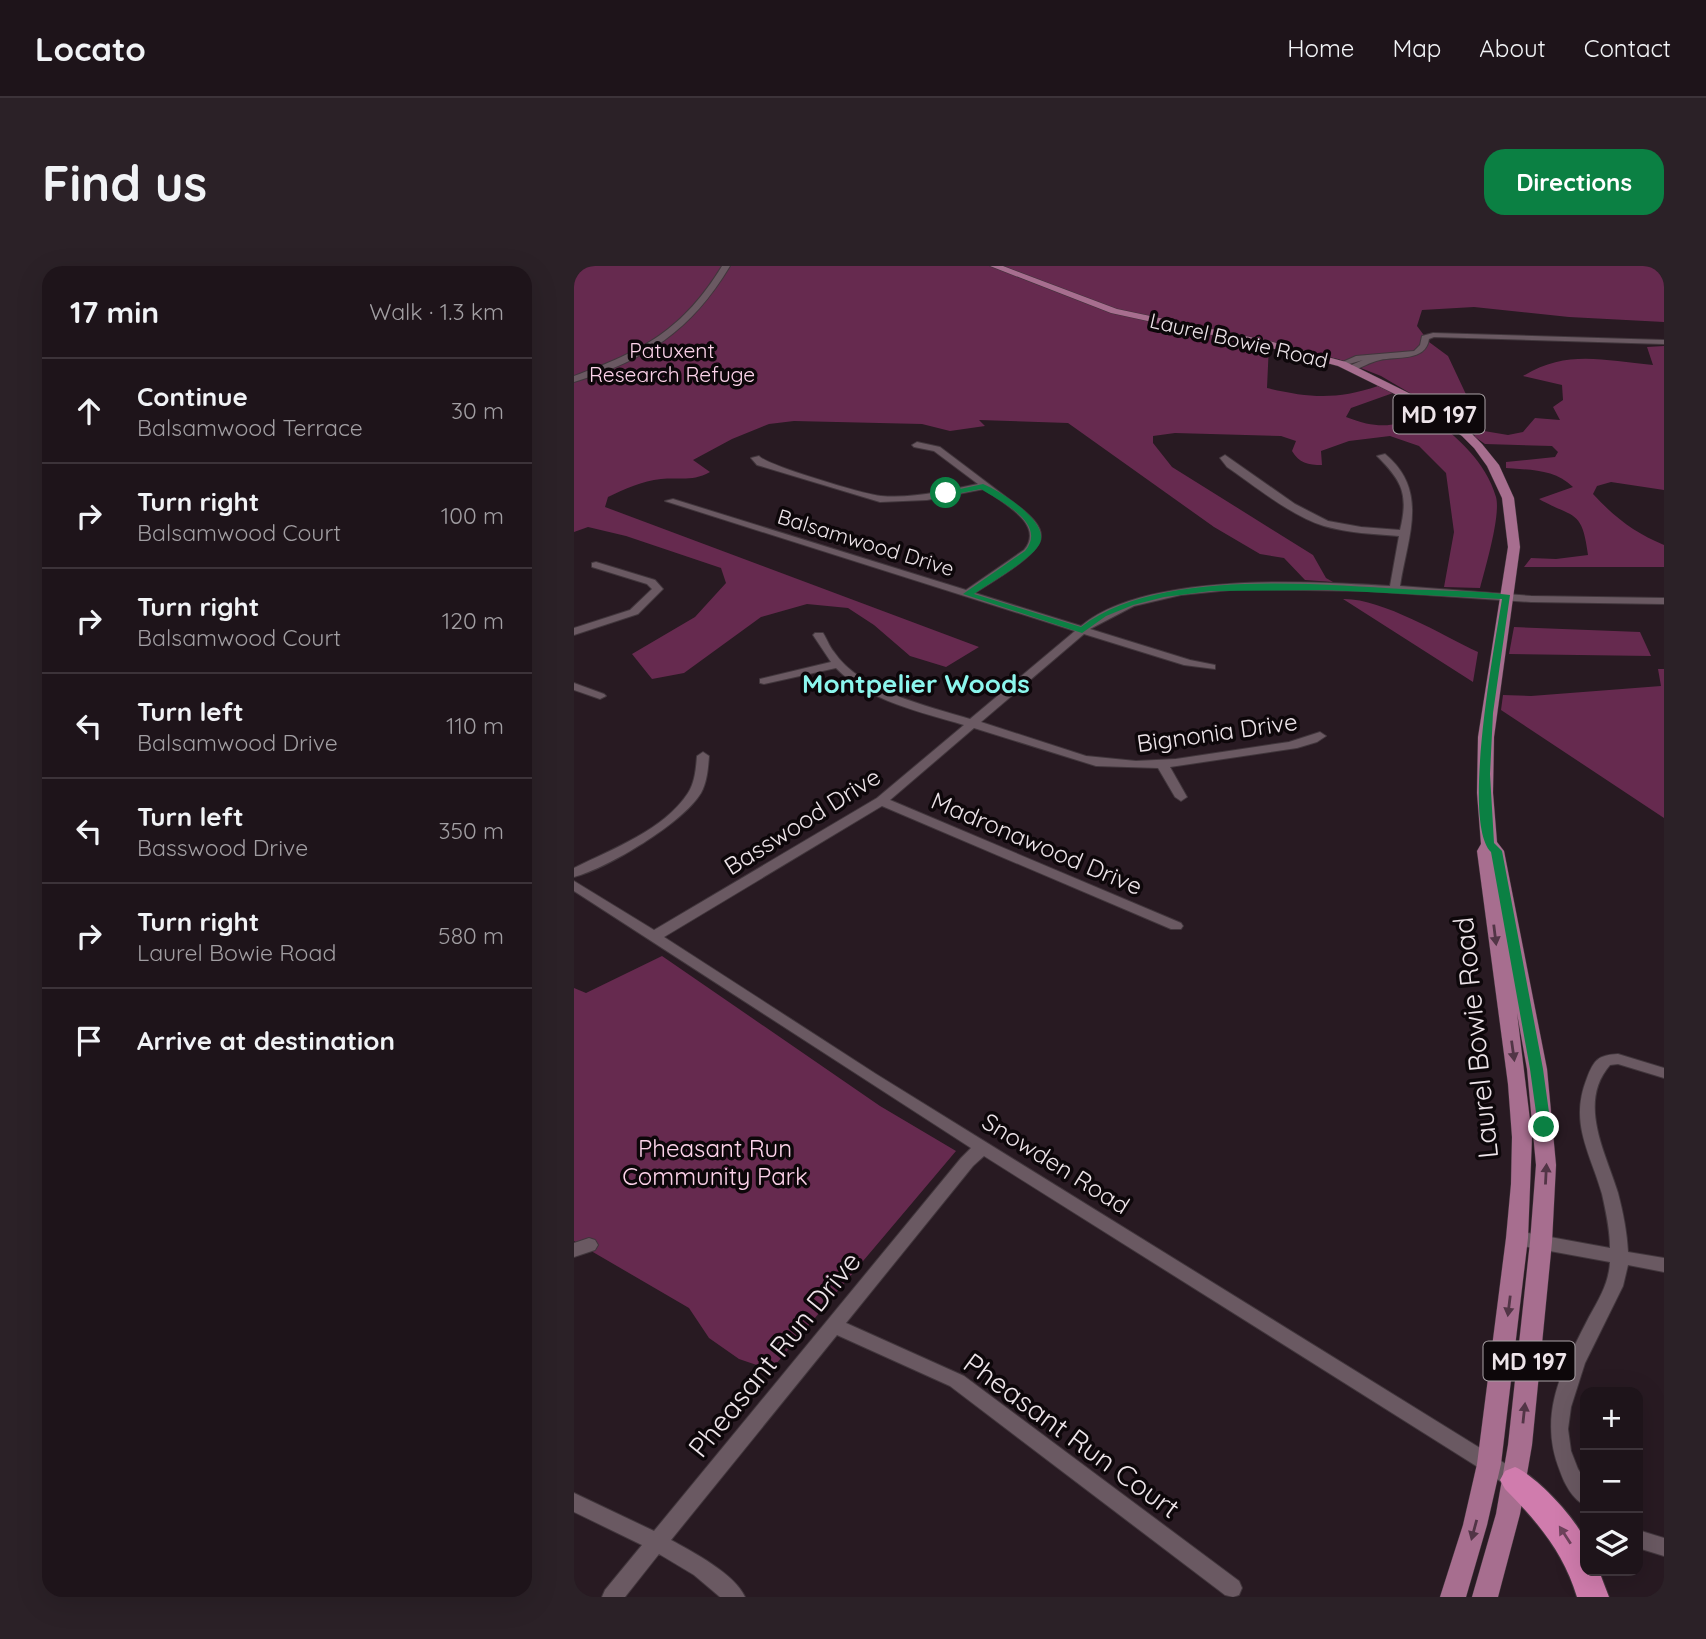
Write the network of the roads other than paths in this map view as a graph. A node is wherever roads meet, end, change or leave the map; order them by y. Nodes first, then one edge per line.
1 (726, 266) edge
2 (995, 266) edge
3 (1664, 342) edge
4 (1347, 366) junction
5 (574, 379) edge
6 (917, 445) dead end
7 (1382, 456) dead end
8 (755, 458) dead end
9 (1225, 458) dead end
10 (983, 486) junction
11 (670, 501) dead end
12 (1404, 533) junction
13 (596, 565) dead end
14 (1394, 591) junction
15 (967, 594) junction
16 (1507, 597) junction
17 (1664, 601) edge
18 (1082, 630) junction
19 (574, 632) edge
20 (819, 635) dead end
21 (839, 664) junction
22 (1211, 667) dead end
23 (764, 681) dead end
24 (574, 686) edge
25 (600, 696) dead end
26 (973, 724) junction
27 (1320, 736) dead end
28 (703, 756) dead end
29 (1163, 765) junction
30 (1181, 797) dead end
31 (881, 801) junction
32 (1489, 844) junction
33 (574, 873) edge
34 (574, 885) edge
35 (1176, 926) dead end
36 (653, 937) junction
37 (1664, 1073) edge
38 (982, 1148) junction
39 (1517, 1238) junction
40 (1541, 1242) junction
41 (1619, 1257) junction
42 (1664, 1265) edge
43 (833, 1325) junction
44 (1489, 1464) junction
45 (1514, 1480) junction
46 (1580, 1487) edge
47 (574, 1502) edge
48 (1643, 1541) edge
49 (658, 1544) junction
50 (1664, 1547) edge
51 (1232, 1587) dead end
52 (612, 1597) edge
53 (735, 1597) edge
54 (1453, 1597) edge
55 (1485, 1597) edge
56 (1592, 1597) edge

1 - 5 street
2 - 4 main road, Laurel Bowie Road / MD 197
3 - 4 street
4 - 16 main road, Laurel Bowie Road / MD 197
6 - 10 street
7 - 12 street
8 - 10 street
9 - 12 street
10 - 15 street
11 - 15 street, Balsamwood Drive
12 - 14 street
13 - 19 street
14 - 16 street, Basswood Drive
14 - 18 street, Basswood Drive
15 - 18 street, Balsamwood Drive
16 - 17 street, Basswood Drive
16 - 32 main road, Laurel Bowie Road / MD 197
18 - 22 street, Balsamwood Drive
18 - 26 street, Basswood Drive
20 - 21 street, Bignonia Drive
21 - 23 street
21 - 26 street, Bignonia Drive
24 - 25 street
26 - 29 street, Bignonia Drive
26 - 31 street, Basswood Drive
27 - 29 street, Bignonia Drive
28 - 33 street
29 - 30 street
31 - 35 street, Madronawood Drive
31 - 36 street, Basswood Drive
32 -> 39 main road, Laurel Bowie Road / MD 197
40 -> 32 main road, Laurel Bowie Road / MD 197
34 - 36 street, Snowden Road
36 - 38 street, Snowden Road
37 - 41 street
38 - 43 street, Pheasant Run Drive
38 - 44 street, Snowden Road
39 - 40 street
39 -> 44 main road, Laurel Bowie Road / MD 197
40 - 41 street
45 -> 40 main road, Laurel Bowie Road / MD 197
41 - 42 street
41 - 46 street
43 - 49 street, Pheasant Run Drive
43 - 51 street, Pheasant Run Court
44 - 45 street, Snowden Road
44 -> 54 main road, Laurel Bowie Road / MD 197
45 - 55 main road, Laurel Bowie Road / MD 197
56 -> 45 highway
47 - 49 street
48 - 50 street
49 - 52 street, Pheasant Run Drive
49 - 53 street

